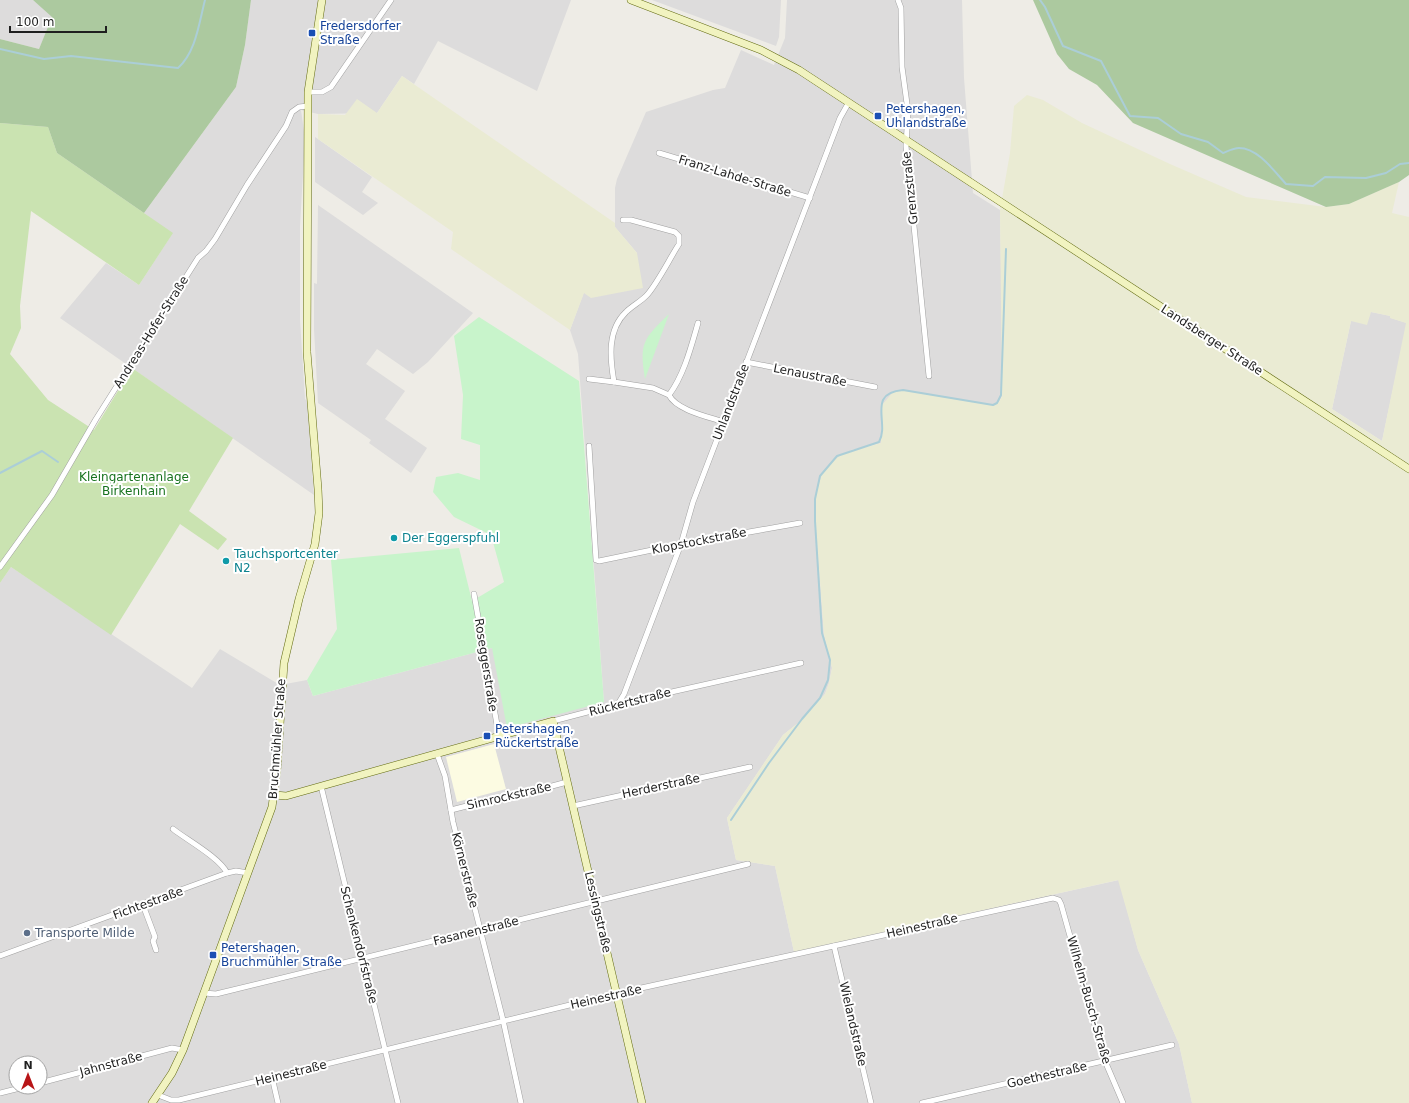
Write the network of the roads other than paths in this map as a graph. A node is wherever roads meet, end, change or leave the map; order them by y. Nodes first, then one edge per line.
1 (322, 0) edge
2 (390, 0) edge
3 (631, 0) edge
4 (898, 0) edge
5 (308, 92) junction
6 (849, 102) junction
7 (308, 106) junction
8 (906, 140) junction
9 (659, 153) dead end
10 (810, 198) junction
11 (623, 220) dead end
12 (698, 323) dead end
13 (746, 362) junction
14 (929, 376) dead end
15 (589, 379) dead end
16 (614, 382) junction
17 (875, 387) dead end
18 (669, 395) junction
19 (724, 422) junction
20 (589, 446) dead end
21 (1409, 469) edge
22 (800, 523) dead end
23 (681, 544) junction
24 (0, 567) edge
25 (474, 594) dead end
26 (801, 663) dead end
27 (618, 704) junction
28 (553, 721) junction
29 (499, 736) junction
30 (437, 754) junction
31 (750, 767) dead end
32 (567, 782) junction
33 (321, 786) junction
34 (274, 795) junction
35 (573, 806) junction
36 (451, 810) junction
37 (173, 829) dead end
38 (748, 864) dead end
39 (248, 873) junction
40 (227, 874) junction
41 (1056, 898) joint
42 (595, 901) junction
43 (143, 904) junction
44 (480, 930) junction
45 (834, 946) junction
46 (156, 950) dead end
47 (0, 956) edge
48 (362, 959) junction
49 (204, 993) junction
50 (616, 994) junction
51 (503, 1020) junction
52 (1172, 1045) dead end
53 (182, 1050) junction
54 (385, 1050) junction
55 (1105, 1061) junction
56 (272, 1078) junction
57 (48, 1081) edge
58 (158, 1095) junction
59 (152, 1103) edge
60 (278, 1103) edge
61 (398, 1103) edge
62 (521, 1103) edge
63 (642, 1103) edge
64 (871, 1103) edge
65 (922, 1103) edge
66 (1123, 1103) edge

1 - 5 street
2 - 5 street
3 - 6 street, Landsberger Straße
4 - 8 street, Grenzstraße
5 - 7 street
6 - 8 street, Landsberger Straße
6 - 10 street, Uhlandstraße
7 - 24 street, Andreas-Hofer-Straße
7 - 34 street, Bruchmühler Straße
8 - 14 street, Grenzstraße
8 - 21 street, Landsberger Straße
9 - 10 street, Franz-Lahde-Straße
10 - 13 street, Uhlandstraße
11 - 16 street
12 - 18 street
13 - 17 street, Lenaustraße
13 - 19 street, Uhlandstraße
15 - 16 street
16 - 18 street
18 - 19 street
19 - 23 street, Uhlandstraße
20 - 23 street, Klopstockstraße
22 - 23 street, Klopstockstraße
23 - 27 street, Uhlandstraße
25 - 29 street, Roseggerstraße
26 - 27 street, Rückertstraße
27 - 28 street, Rückertstraße
28 - 29 street, Rückertstraße
28 - 32 street, Lessingstraße
29 - 30 street, Rückertstraße
30 - 33 street, Rückertstraße
30 - 36 street, Körnerstraße
31 - 35 street, Herderstraße
32 - 35 street, Lessingstraße
32 - 36 street, Simrockstraße
33 - 34 street, Rückertstraße
33 - 48 street, Schenkendorfstraße
34 - 39 street, Bruchmühler Straße
35 - 42 street, Lessingstraße
36 - 44 street, Körnerstraße
37 - 40 street
38 - 42 street, Fasanenstraße
39 - 40 street, Fichtestraße
39 - 49 street, Bruchmühler Straße
40 - 43 street, Fichtestraße
41 - 45 street, Heinestraße
41 - 55 street, Wilhelm-Busch-Straße
42 - 44 street, Fasanenstraße
42 - 50 street, Lessingstraße
43 - 46 street
43 - 47 street, Fichtestraße
44 - 48 street, Fasanenstraße
44 - 51 street, Körnerstraße
45 - 50 street, Heinestraße
45 - 64 street, Wielandstraße
48 - 49 street, Fasanenstraße
48 - 54 street, Schenkendorfstraße
49 - 53 street, Bruchmühler Straße
50 - 51 street, Heinestraße
50 - 63 street, Lessingstraße
51 - 54 street, Heinestraße
51 - 62 street, Körnerstraße
52 - 55 street, Goethestraße
53 - 57 street, Jahnstraße
53 - 58 street, Bruchmühler Straße
54 - 56 street, Heinestraße
54 - 61 street, Schenkendorfstraße
55 - 65 street, Goethestraße
55 - 66 street, Wilhelm-Busch-Straße
56 - 58 street, Heinestraße
56 - 60 street
58 - 59 street, Bruchmühler Straße

